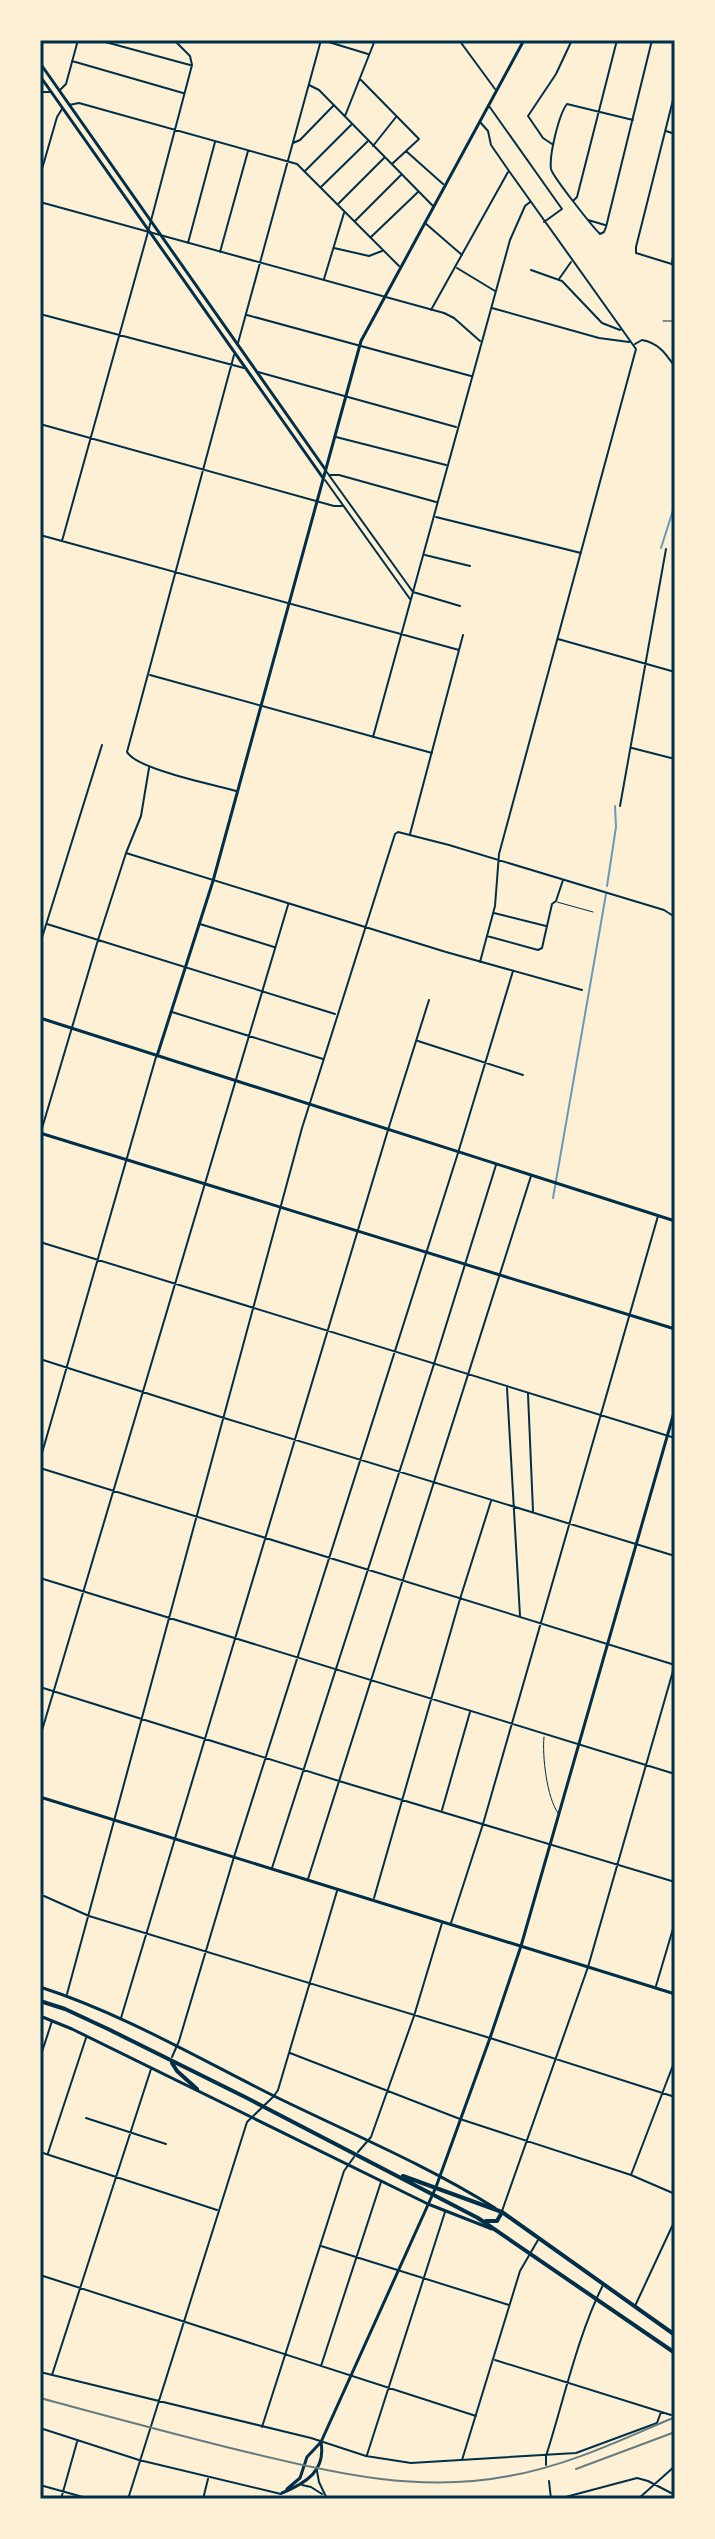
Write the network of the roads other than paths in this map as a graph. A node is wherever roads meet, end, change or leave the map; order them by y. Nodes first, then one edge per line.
1 (78, 40) edge
2 (98, 40) edge
3 (174, 40) edge
4 (321, 40) edge
5 (375, 40) edge
6 (459, 40) edge
7 (524, 40) edge
8 (572, 40) edge
9 (617, 40) edge
10 (652, 40) edge
11 (369, 55) junction
12 (72, 61) junction
13 (40, 63) edge
14 (192, 65) junction
15 (40, 76) edge
16 (361, 80) junction
17 (308, 84) junction
18 (496, 89) junction
19 (59, 91) junction
20 (40, 92) edge
21 (51, 92) junction
22 (675, 92) edge
23 (185, 93) junction
24 (69, 105) junction
25 (334, 105) junction
26 (488, 105) junction
27 (63, 109) junction
28 (598, 111) junction
29 (345, 116) junction
30 (397, 116) junction
31 (633, 120) junction
32 (480, 122) junction
33 (352, 124) junction
34 (175, 130) junction
35 (666, 131) junction
36 (675, 134) edge
37 (215, 141) junction
38 (368, 141) junction
39 (292, 144) junction
40 (553, 144) junction
41 (373, 146) junction
42 (248, 150) junction
43 (406, 151) junction
44 (384, 158) junction
45 (288, 160) junction
46 (391, 165) junction
47 (305, 171) junction
48 (509, 171) junction
49 (401, 175) junction
50 (40, 176) edge
51 (444, 185) junction
52 (321, 188) junction
53 (418, 192) junction
54 (574, 200) junction
55 (530, 201) junction
56 (40, 202) edge
57 (337, 205) junction
58 (433, 206) junction
59 (344, 212) junction
60 (587, 220) junction
61 (150, 221) junction
62 (354, 221) junction
63 (544, 222) junction
64 (424, 223) junction
65 (607, 225) junction
66 (148, 232) junction
67 (161, 236) junction
68 (371, 238) junction
69 (188, 243) junction
70 (333, 248) junction
71 (675, 248) edge
72 (383, 251) junction
73 (220, 252) junction
74 (462, 255) junction
75 (572, 261) junction
76 (260, 263) junction
77 (673, 264) edge
78 (400, 267) junction
79 (456, 267) junction
80 (531, 270) dead end
81 (559, 279) junction
82 (324, 281) junction
83 (495, 291) junction
84 (383, 297) junction
85 (491, 307) junction
86 (431, 310) junction
87 (40, 314) edge
88 (246, 315) junction
89 (663, 321) dead end
90 (675, 321) edge
91 (621, 330) junction
92 (119, 336) junction
93 (481, 342) junction
94 (630, 342) junction
95 (237, 344) junction
96 (359, 345) junction
97 (634, 345) junction
98 (235, 353) junction
99 (232, 366) junction
100 (675, 367) edge
101 (246, 369) junction
102 (256, 371) junction
103 (471, 376) junction
104 (345, 398) junction
105 (40, 424) edge
106 (458, 428) junction
107 (335, 436) junction
108 (91, 438) junction
109 (447, 465) junction
110 (205, 469) junction
111 (328, 473) junction
112 (324, 479) junction
113 (317, 501) junction
114 (438, 503) junction
115 (342, 506) junction
116 (434, 516) junction
117 (40, 535) edge
118 (62, 541) junction
119 (666, 549) dead end
120 (581, 553) junction
121 (424, 555) junction
122 (470, 566) dead end
123 (176, 572) junction
124 (413, 592) junction
125 (410, 600) junction
126 (289, 603) junction
127 (460, 606) dead end
128 (400, 634) junction
129 (463, 635) dead end
130 (557, 639) junction
131 (459, 650) junction
132 (647, 664) junction
133 (675, 672) edge
134 (149, 675) junction
135 (261, 706) junction
136 (373, 737) junction
137 (102, 745) dead end
138 (631, 747) junction
139 (432, 753) junction
140 (675, 759) edge
141 (150, 767) junction
142 (237, 792) junction
143 (620, 806) dead end
144 (410, 834) junction
145 (126, 853) junction
146 (498, 860) junction
147 (563, 879) junction
148 (213, 881) junction
149 (675, 899) edge
150 (556, 901) junction
151 (288, 905) junction
152 (593, 912) dead end
153 (494, 913) junction
154 (674, 916) edge
155 (47, 924) junction
156 (199, 924) junction
157 (675, 924) edge
158 (547, 926) junction
159 (365, 927) junction
160 (487, 936) junction
161 (98, 940) junction
162 (40, 944) edge
163 (274, 947) junction
164 (480, 962) junction
165 (185, 968) junction
166 (513, 971) junction
167 (582, 990) dead end
168 (261, 992) junction
169 (429, 1000) dead end
170 (171, 1012) junction
171 (337, 1014) junction
172 (40, 1018) edge
173 (71, 1028) junction
174 (247, 1035) junction
175 (416, 1041) junction
176 (157, 1056) junction
177 (324, 1059) junction
178 (486, 1062) junction
179 (523, 1075) dead end
180 (234, 1080) junction
181 (310, 1104) junction
182 (388, 1130) junction
183 (40, 1134) edge
184 (458, 1153) junction
185 (128, 1160) junction
186 (496, 1164) junction
187 (531, 1176) junction
188 (203, 1184) junction
189 (281, 1207) junction
190 (658, 1216) junction
191 (675, 1221) edge
192 (357, 1231) junction
193 (40, 1242) edge
194 (426, 1252) junction
195 (99, 1260) junction
196 (464, 1264) junction
197 (500, 1276) junction
198 (174, 1283) junction
199 (254, 1307) junction
200 (629, 1315) junction
201 (675, 1329) edge
202 (327, 1331) junction
203 (395, 1352) junction
204 (40, 1359) edge
205 (434, 1364) junction
206 (67, 1367) junction
207 (468, 1375) junction
208 (507, 1387) junction
209 (142, 1390) junction
210 (528, 1394) junction
211 (675, 1409) edge
212 (601, 1415) junction
213 (224, 1418) junction
214 (667, 1436) junction
215 (675, 1438) edge
216 (295, 1439) junction
217 (361, 1458) junction
218 (40, 1460) edge
219 (40, 1468) edge
220 (399, 1471) junction
221 (435, 1482) junction
222 (112, 1491) junction
223 (491, 1500) junction
224 (514, 1507) junction
225 (533, 1512) junction
226 (198, 1517) junction
227 (569, 1523) junction
228 (265, 1538) junction
229 (636, 1544) junction
230 (675, 1556) edge
231 (330, 1558) junction
232 (367, 1570) junction
233 (40, 1578) edge
234 (403, 1581) junction
235 (83, 1592) junction
236 (460, 1599) junction
237 (520, 1616) junction
238 (170, 1618) junction
239 (540, 1623) junction
240 (235, 1639) junction
241 (607, 1644) junction
242 (298, 1658) junction
243 (675, 1664) edge
244 (336, 1669) junction
245 (371, 1680) junction
246 (40, 1687) edge
247 (53, 1691) junction
248 (431, 1699) junction
249 (471, 1711) junction
250 (143, 1718) junction
251 (511, 1723) junction
252 (544, 1734) junction
253 (40, 1737) edge
254 (205, 1738) junction
255 (579, 1745) junction
256 (265, 1757) junction
257 (646, 1765) junction
258 (304, 1769) junction
259 (675, 1774) edge
260 (339, 1781) junction
261 (40, 1797) edge
262 (401, 1800) junction
263 (442, 1811) junction
264 (559, 1814) junction
265 (115, 1821) junction
266 (483, 1824) junction
267 (175, 1840) junction
268 (550, 1844) junction
269 (234, 1857) junction
270 (617, 1864) junction
271 (272, 1869) junction
272 (308, 1880) junction
273 (675, 1882) edge
274 (337, 1890) junction
275 (44, 1896) dead end
276 (373, 1900) junction
277 (89, 1916) junction
278 (442, 1922) junction
279 (675, 1922) edge
280 (451, 1924) junction
281 (148, 1933) junction
282 (521, 1946) junction
283 (206, 1952) junction
284 (588, 1967) junction
285 (309, 1983) junction
286 (40, 1987) edge
287 (656, 1988) junction
288 (675, 1994) edge
289 (66, 1995) junction
290 (40, 2001) edge
291 (40, 2016) edge
292 (414, 2016) junction
293 (121, 2019) junction
294 (52, 2020) junction
295 (87, 2036) junction
296 (490, 2038) junction
297 (177, 2046) junction
298 (289, 2053) junction
299 (40, 2058) edge
300 (554, 2059) junction
301 (675, 2060) edge
302 (170, 2061) junction
303 (151, 2068) junction
304 (197, 2089) junction
305 (387, 2092) junction
306 (662, 2093) junction
307 (274, 2096) junction
308 (675, 2097) edge
309 (262, 2106) junction
310 (251, 2116) junction
311 (86, 2118) dead end
312 (460, 2119) junction
313 (130, 2131) junction
314 (368, 2141) junction
315 (526, 2142) junction
316 (166, 2144) dead end
317 (40, 2152) edge
318 (356, 2154) junction
319 (48, 2155) junction
320 (348, 2164) junction
321 (393, 2172) junction
322 (631, 2175) junction
323 (115, 2176) junction
324 (440, 2176) junction
325 (381, 2181) junction
326 (436, 2187) junction
327 (432, 2194) junction
328 (675, 2194) edge
329 (428, 2204) junction
330 (219, 2211) junction
331 (445, 2212) junction
332 (502, 2212) junction
333 (478, 2218) junction
334 (675, 2220) edge
335 (493, 2229) junction
336 (539, 2239) junction
337 (320, 2245) junction
338 (529, 2254) junction
339 (356, 2257) junction
340 (398, 2270) junction
341 (40, 2275) edge
342 (423, 2278) junction
343 (603, 2285) junction
344 (81, 2288) junction
345 (595, 2300) junction
346 (510, 2305) junction
347 (634, 2307) junction
348 (183, 2321) junction
349 (675, 2335) edge
350 (675, 2353) edge
351 (284, 2355) junction
352 (494, 2360) junction
353 (321, 2367) junction
354 (40, 2372) edge
355 (52, 2375) junction
356 (350, 2377) junction
357 (569, 2383) junction
358 (388, 2389) junction
359 (158, 2401) junction
360 (661, 2412) junction
361 (671, 2415) dead end
362 (476, 2416) junction
363 (262, 2427) junction
364 (40, 2428) edge
365 (77, 2440) junction
366 (321, 2442) junction
367 (366, 2456) junction
368 (546, 2456) junction
369 (139, 2460) junction
370 (462, 2461) junction
371 (546, 2465) dead end
372 (675, 2466) edge
373 (317, 2469) junction
374 (208, 2478) junction
375 (549, 2481) dead end
376 (652, 2484) junction
377 (40, 2485) edge
378 (302, 2485) junction
379 (63, 2491) junction
380 (675, 2495) edge
381 (281, 2496) edge
382 (61, 2499) edge
383 (90, 2499) edge
384 (128, 2499) edge
385 (203, 2499) edge
386 (328, 2499) edge
387 (551, 2499) edge
388 (558, 2499) edge
389 (638, 2499) edge

1 - 12 street
2 - 14 street
3 - 14 street
4 - 11 street
4 - 17 street
5 - 11 street
6 - 18 street
7 - 18 street
8 - 40 street
9 - 28 street
10 - 31 street
11 - 16 street
12 - 19 street
12 - 23 street
13 - 19 street
14 - 23 street
15 - 21 street
16 - 29 street
16 - 30 street
17 - 25 street
17 - 39 street
18 - 26 street
19 - 24 street
20 - 21 street
21 - 27 street
22 - 35 street
23 - 34 street
24 - 34 street
24 - 61 street
25 - 29 street
25 - 39 street
26 - 32 street
26 - 63 street
27 - 50 street
27 - 66 street
28 - 31 street
28 - 40 street
28 - 54 street
29 - 33 street
30 - 41 street
30 - 43 street
31 - 65 street
32 - 48 street
32 - 51 street
33 - 38 street
33 - 47 street
34 - 37 street
34 - 61 street
35 - 36 street
35 - 77 street
37 - 42 street
37 - 69 street
38 - 41 street
38 - 52 street
39 - 45 street
40 - 54 street
41 - 44 street
42 - 45 street
42 - 73 street
43 - 46 street
43 - 51 street
44 - 46 street
44 - 57 street
45 - 47 street
45 - 76 street
46 - 49 street
47 - 52 street
48 - 55 street
48 - 74 street
49 - 53 street
49 - 62 street
51 - 58 street
52 - 57 street
53 - 58 street
53 - 68 street
54 - 60 street
55 - 63 street
55 - 83 street
56 - 66 street
57 - 59 street
58 - 64 street
59 - 62 street
59 - 70 street
60 - 65 street
60 - 65 street
61 - 66 street
61 - 67 street
62 - 68 street
63 - 75 street
64 - 74 street
64 - 78 street
66 - 67 street
66 - 92 street
66 - 98 street
67 - 69 street
67 - 95 street
68 - 72 street
69 - 73 street
70 - 72 street
70 - 82 street
71 - 77 street
72 - 78 street
73 - 76 street
74 - 79 street
75 - 81 street
75 - 91 street
76 - 82 street
76 - 88 street
78 - 84 street
79 - 83 street
79 - 86 street
80 - 81 street
81 - 91 street
82 - 84 street
83 - 85 street
84 - 86 street
84 - 96 street
85 - 93 street
85 - 94 street
86 - 93 street
87 - 92 street
88 - 95 street
88 - 96 street
89 - 90 lane
91 - 94 street
92 - 99 street
92 - 108 street
93 - 103 street
94 - 97 street
95 - 102 street
96 - 103 street
96 - 104 street
97 - 100 street
97 - 120 street
98 - 99 street
98 - 101 street
99 - 101 street
99 - 110 street
101 - 112 street
102 - 104 street
102 - 111 street
103 - 106 street
104 - 106 street
104 - 107 street
105 - 108 street
106 - 109 street
107 - 109 street
107 - 111 street
108 - 110 street
108 - 118 street
109 - 114 street
110 - 113 street
110 - 123 street
111 - 112 street
111 - 114 street
111 - 124 street
112 - 113 street
112 - 115 street
113 - 115 street
113 - 126 street
114 - 116 street
115 - 125 street
116 - 120 street
116 - 121 street
117 - 118 street
118 - 123 street
119 - 132 street
120 - 130 street
121 - 122 street
121 - 124 street
123 - 126 street
123 - 134 street
124 - 125 street
124 - 127 street
125 - 128 street
126 - 128 street
126 - 135 street
128 - 131 street
128 - 136 street
129 - 131 street
130 - 132 street
130 - 146 street
131 - 139 street
132 - 133 street
132 - 138 street
134 - 135 street
134 - 141 street
135 - 136 street
135 - 142 street
136 - 139 street
137 - 155 street
138 - 140 street
138 - 143 street
139 - 144 street
141 - 142 street
141 - 145 street
142 - 148 street
144 - 146 street
144 - 159 street
145 - 148 street
145 - 161 street
146 - 147 street
146 - 153 street
147 - 150 street
147 - 154 street
148 - 151 street
148 - 156 street
149 - 154 street
150 - 152 lane
150 - 158 street
151 - 159 street
151 - 163 street
153 - 158 street
153 - 160 street
154 - 157 street
155 - 161 street
155 - 162 street
156 - 163 street
156 - 165 street
158 - 160 street
159 - 164 street
159 - 171 street
160 - 164 street
161 - 165 street
161 - 173 street
163 - 168 street
164 - 166 street
165 - 168 street
165 - 170 street
166 - 167 street
166 - 178 street
168 - 171 street
168 - 174 street
169 - 175 street
170 - 174 street
170 - 176 street
171 - 177 street
172 - 173 street
173 - 176 street
173 - 183 street
174 - 177 street
174 - 180 street
175 - 178 street
175 - 182 street
176 - 180 street
176 - 185 street
177 - 181 street
178 - 179 street
178 - 184 street
180 - 181 street
180 - 188 street
181 - 182 street
181 - 189 street
182 - 184 street
182 - 192 street
183 - 185 street
184 - 186 street
184 - 194 street
185 - 188 street
185 - 195 street
186 - 187 street
186 - 196 street
187 - 190 street
187 - 197 street
188 - 189 street
188 - 198 street
189 - 192 street
189 - 199 street
190 - 191 street
190 - 200 street
192 - 194 street
192 - 202 street
193 - 195 street
194 - 196 street
194 - 203 street
195 - 198 street
195 - 206 street
196 - 197 street
196 - 205 street
197 - 200 street
197 - 207 street
198 - 199 street
198 - 209 street
199 - 202 street
199 - 213 street
200 - 201 street
200 - 212 street
202 - 203 street
202 - 216 street
203 - 205 street
203 - 217 street
204 - 206 street
205 - 207 street
205 - 220 street
206 - 209 street
206 - 218 street
207 - 208 street
207 - 221 street
208 - 210 street
208 - 224 street
209 - 213 street
209 - 222 street
210 - 212 street
210 - 225 street
211 - 214 street
212 - 214 street
212 - 227 street
213 - 216 street
213 - 226 street
214 - 215 street
214 - 229 street
216 - 217 street
216 - 228 street
217 - 220 street
217 - 231 street
219 - 222 street
220 - 221 street
220 - 232 street
221 - 223 street
221 - 234 street
222 - 226 street
222 - 235 street
223 - 224 street
223 - 236 street
224 - 225 street
224 - 237 street
225 - 227 street
226 - 228 street
226 - 238 street
227 - 229 street
227 - 239 street
228 - 231 street
228 - 240 street
229 - 230 street
229 - 241 street
231 - 232 street
231 - 242 street
232 - 234 street
232 - 244 street
233 - 235 street
234 - 236 street
234 - 245 street
235 - 238 street
235 - 247 street
236 - 237 street
236 - 248 street
237 - 239 street
238 - 240 street
238 - 250 street
239 - 241 street
239 - 251 street
240 - 242 street
240 - 254 street
241 - 243 street
241 - 255 street
242 - 244 street
242 - 256 street
243 - 257 street
244 - 245 street
244 - 258 street
245 - 248 street
245 - 260 street
246 - 247 street
247 - 250 street
247 - 253 street
248 - 249 street
248 - 262 street
249 - 251 street
249 - 263 street
250 - 254 street
250 - 265 street
251 - 252 street
251 - 266 street
252 - 255 street
252 - 264 lane
254 - 256 street
254 - 267 street
255 - 257 street
255 - 264 street
256 - 258 street
256 - 269 street
257 - 259 street
257 - 270 street
258 - 260 street
258 - 271 street
260 - 262 street
260 - 272 street
261 - 265 street
262 - 263 street
262 - 276 street
263 - 266 street
264 - 268 street
265 - 267 street
265 - 277 street
266 - 268 street
266 - 280 street
267 - 269 street
267 - 281 street
268 - 270 street
268 - 282 street
269 - 271 street
269 - 283 street
270 - 273 street
270 - 284 street
271 - 272 street
272 - 274 street
274 - 276 street
274 - 285 street
275 - 277 street
276 - 278 street
277 - 281 street
277 - 289 street
278 - 280 street
278 - 292 street
279 - 287 street
280 - 282 street
281 - 283 street
281 - 293 street
282 - 284 street
282 - 296 street
283 - 285 street
283 - 297 street
284 - 287 street
284 - 300 street
285 - 292 street
285 - 298 street
286 - 289 street
287 - 288 street
289 - 293 street
290 - 302 main road
291 - 294 street
292 - 296 street
292 - 305 street
293 - 297 street
294 - 295 street
294 - 299 street
295 - 303 street
295 - 319 street
296 - 300 street
296 - 312 street
297 - 302 street
297 - 307 street
298 - 305 street
298 - 307 street
300 - 306 street
300 - 315 street
301 - 306 street
302 - 304 main road
302 - 309 main road
303 - 304 street
303 - 313 street
304 - 310 street
305 - 312 street
305 - 314 street
306 - 308 street
306 - 322 street
307 - 309 street
307 - 314 street
309 - 310 street
309 - 318 main road
310 - 320 street
310 - 330 street
311 - 313 street
312 - 315 street
312 - 324 street
313 - 316 street
313 - 323 street
314 - 318 street
314 - 324 street
315 - 322 street
315 - 332 street
317 - 319 street
318 - 320 street
318 - 321 main road
319 - 323 street
320 - 325 street
320 - 337 street
321 - 326 main road
321 - 327 main road
322 - 328 street
323 - 330 street
323 - 344 street
324 - 326 street
324 - 332 street
325 - 329 street
325 - 339 street
326 - 327 street
326 - 332 main road
327 - 329 street
327 - 333 main road
329 - 331 street
329 - 340 street
330 - 348 street
331 - 335 street
331 - 342 street
332 - 333 main road
332 - 336 main road
333 - 335 main road
334 - 347 street
335 - 338 main road
336 - 338 street
336 - 343 main road
337 - 339 street
337 - 351 street
338 - 345 main road
338 - 346 street
339 - 340 street
339 - 353 street
340 - 342 street
340 - 356 street
341 - 344 street
342 - 346 street
342 - 358 street
343 - 345 street
343 - 347 main road
344 - 348 street
344 - 355 street
345 - 350 main road
345 - 357 street
346 - 352 street
347 - 349 main road
348 - 351 street
348 - 359 street
351 - 353 street
351 - 363 street
352 - 357 street
352 - 362 street
353 - 356 street
354 - 355 street
355 - 359 street
356 - 358 street
356 - 366 street
357 - 360 street
357 - 368 street
358 - 362 street
358 - 367 street
359 - 363 street
359 - 369 street
360 - 361 street
360 - 368 street
362 - 370 street
363 - 366 street
364 - 365 street
365 - 369 street
365 - 379 street
366 - 367 street
366 - 373 street
366 - 381 street
367 - 370 street
368 - 370 street
368 - 371 street
369 - 374 street
369 - 384 street
372 - 376 street
373 - 378 street
373 - 386 street
374 - 381 street
374 - 385 street
375 - 387 street
376 - 380 street
376 - 388 street
376 - 389 street
377 - 379 street
378 - 381 street
378 - 386 street
379 - 382 street
379 - 383 street

